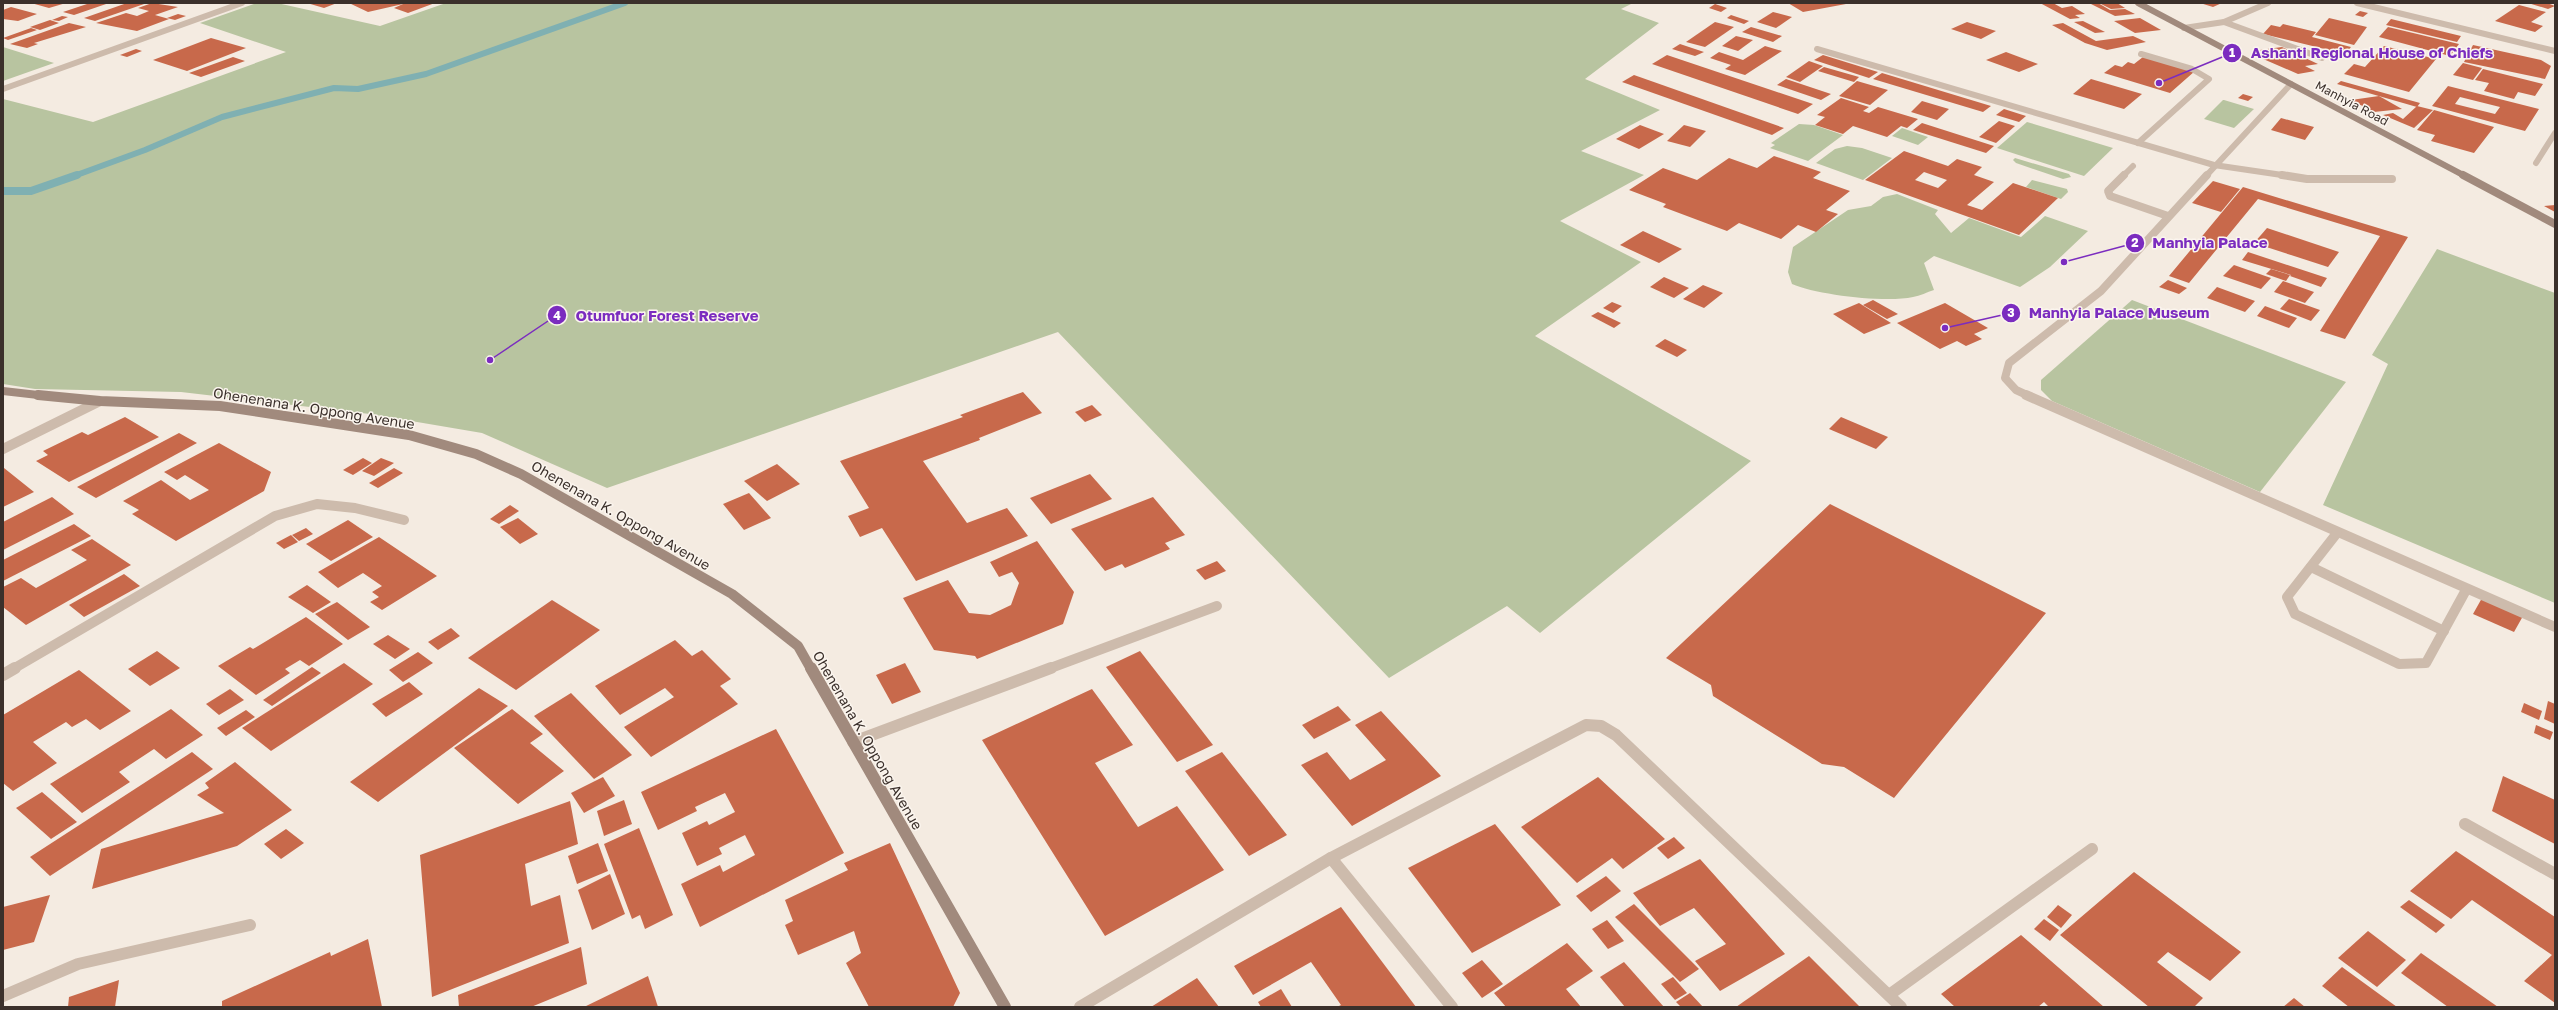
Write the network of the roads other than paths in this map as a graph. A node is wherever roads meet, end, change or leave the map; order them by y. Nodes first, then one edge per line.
1 (242, 3) edge
2 (2138, 3) edge
3 (2268, 3) edge
4 (2357, 3) edge
5 (2224, 22) junction
6 (2184, 28) junction
7 (1817, 49) dead end
8 (2555, 51) edge
9 (2141, 54) dead end
10 (2322, 58) dead end
11 (2291, 84) junction
12 (3, 89) edge
13 (2555, 133) edge
14 (2138, 143) junction
15 (2536, 163) dead end
16 (2214, 165) junction
17 (2133, 166) dead end
18 (2392, 179) dead end
19 (2168, 216) junction
20 (2555, 224) edge
21 (3, 391) edge
22 (100, 401) junction
23 (3, 449) edge
24 (404, 520) dead end
25 (2337, 533) junction
26 (2311, 567) junction
27 (2466, 590) junction
28 (1217, 606) dead end
29 (2555, 627) edge
30 (2444, 630) junction
31 (3, 674) edge
32 (853, 742) junction
33 (2465, 824) dead end
34 (2092, 849) dead end
35 (1331, 858) junction
36 (2555, 874) edge
37 (250, 925) dead end
38 (1889, 995) junction
39 (3, 996) edge
40 (1005, 1007) edge
41 (1080, 1007) edge
42 (1452, 1007) edge
43 (1901, 1007) edge

1 - 12 street
2 - 6 street, Manhyia Road
3 - 5 street
4 - 8 street
5 - 6 street
5 - 10 street
6 - 11 street, Manhyia Road
7 - 14 street
9 - 14 street
11 - 16 street
11 - 20 street, Manhyia Road
13 - 15 street
14 - 16 street
16 - 18 street
16 - 19 street
17 - 19 street
19 - 25 street
21 - 22 street, Ohenenana K. Oppong Avenue
22 - 23 street
22 - 32 street, Ohenenana K. Oppong Avenue
24 - 31 street
25 - 26 street
25 - 27 street
26 - 30 street
26 - 30 street
27 - 29 street
27 - 30 street
28 - 32 street
32 - 40 street, Ohenenana K. Oppong Avenue
33 - 36 street
34 - 38 street
35 - 38 street
35 - 41 street
35 - 42 street
37 - 39 street
38 - 43 street

